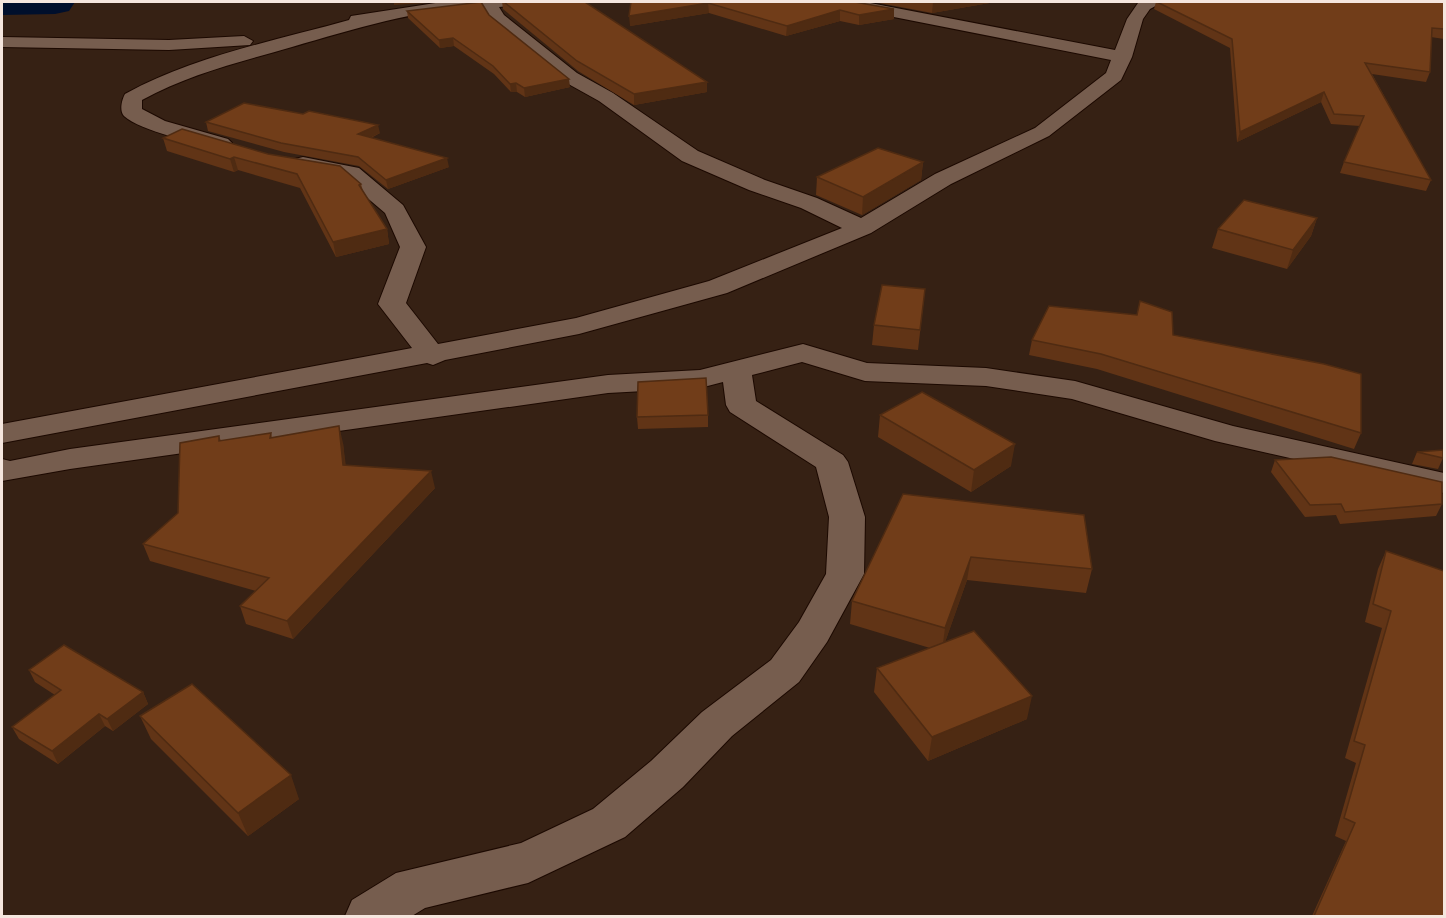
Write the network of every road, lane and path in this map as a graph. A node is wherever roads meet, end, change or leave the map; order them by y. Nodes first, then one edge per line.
1 (488, 2) edge
2 (513, 2) edge
3 (843, 2) edge
4 (1155, 2) edge
5 (377, 17) junction
6 (2, 42) edge
7 (1123, 57) junction
8 (237, 147) edge
9 (280, 159) edge
10 (862, 228) junction
11 (433, 356) junction
12 (736, 370) junction
13 (2, 434) edge
14 (2, 469) edge
15 (1444, 483) edge
16 (370, 916) edge

1 - 2 street
1 - 5 street
1 - 10 street
3 - 7 street
4 - 7 street
5 - 6 street
5 - 8 street
7 - 10 street
9 - 11 street
10 - 11 street
11 - 13 street
12 - 14 street
12 - 15 street
12 - 16 street

